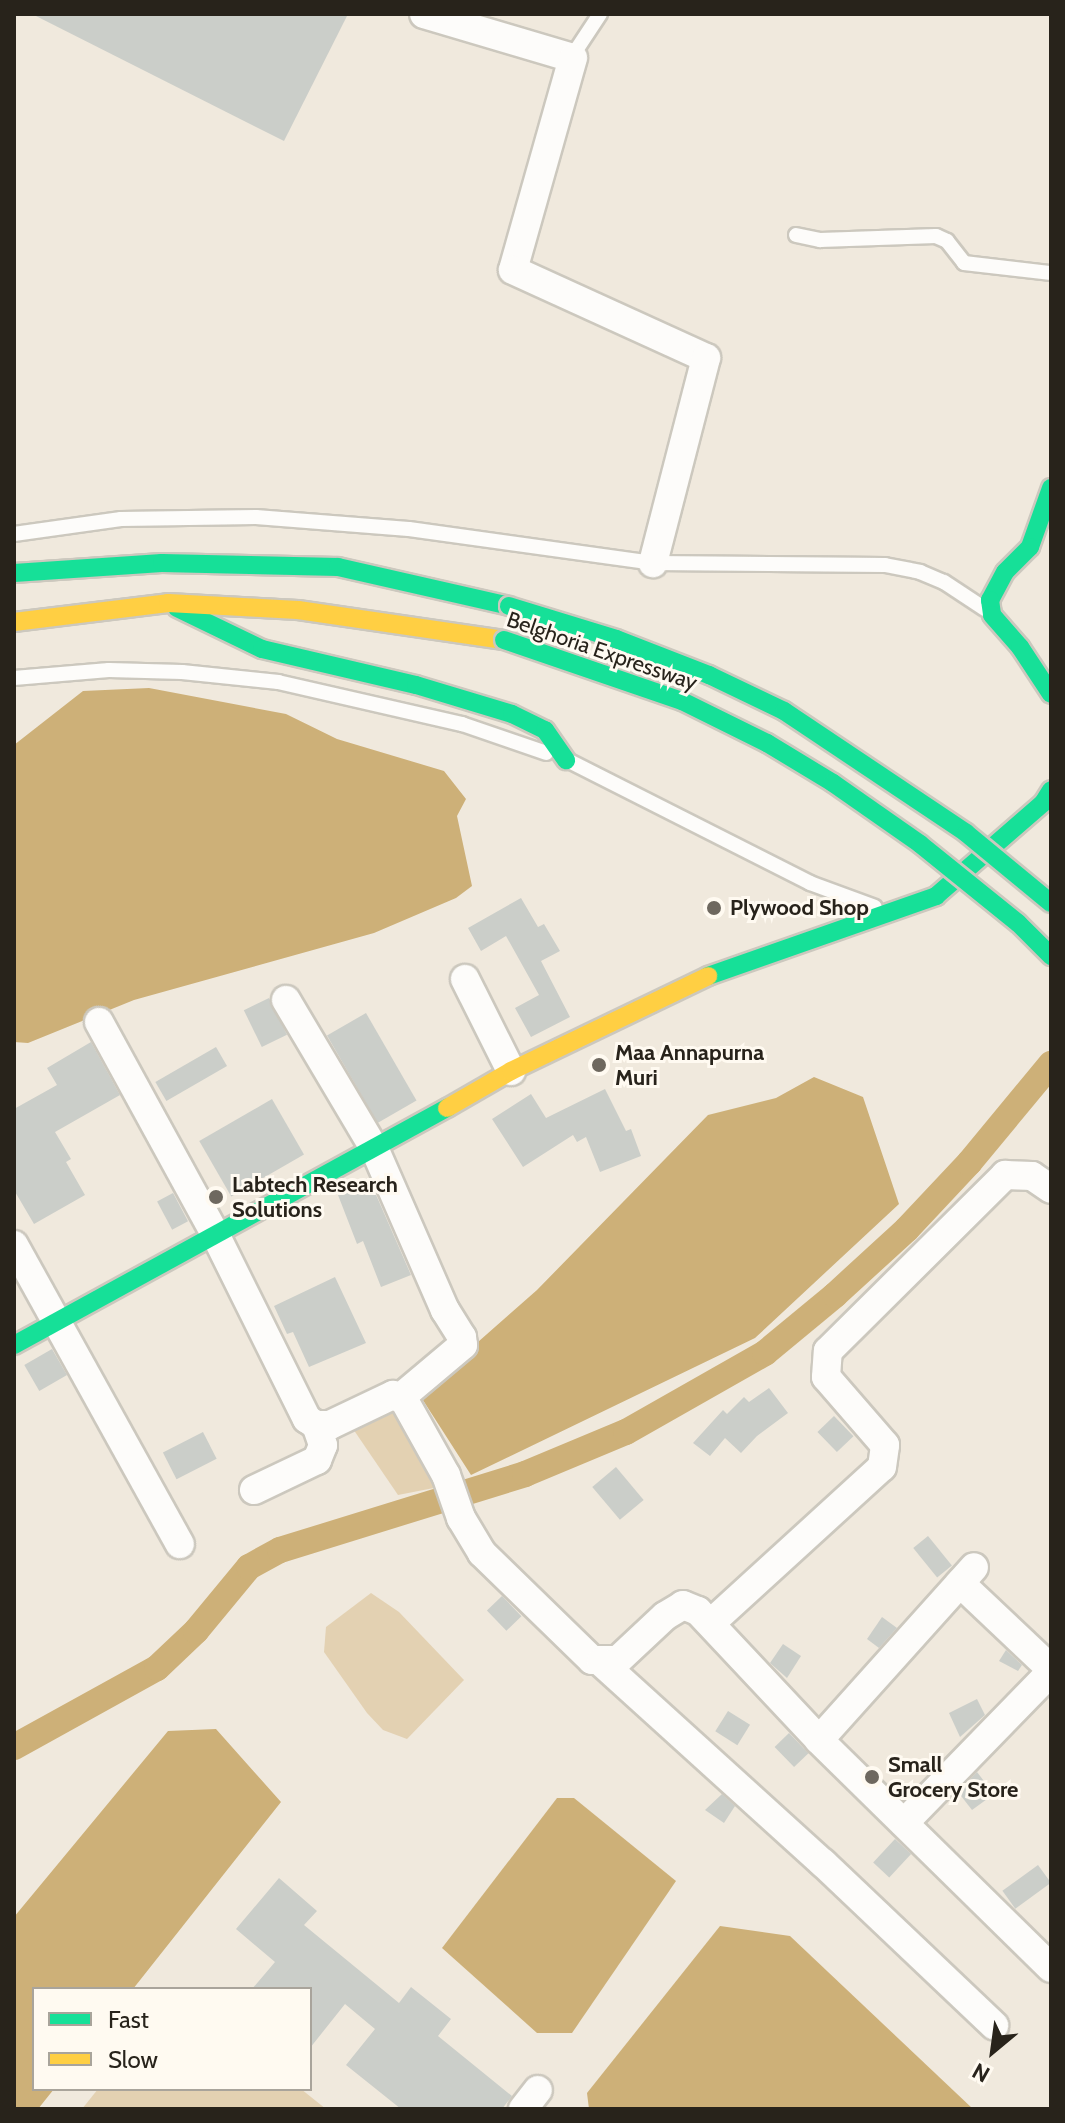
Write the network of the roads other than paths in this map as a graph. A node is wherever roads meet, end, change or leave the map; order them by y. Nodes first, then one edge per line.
1 (424, 14) edge
2 (600, 14) edge
3 (571, 58) junction
4 (796, 235) dead end
5 (1051, 273) edge
6 (1049, 491) edge
7 (14, 534) edge
8 (653, 563) junction
9 (14, 573) edge
10 (168, 603) junction
11 (992, 615) junction
12 (14, 622) edge
13 (14, 678) edge
14 (1051, 694) edge
15 (566, 760) junction
16 (1051, 790) edge
17 (1051, 903) edge
18 (911, 907) junction
19 (1051, 956) edge
20 (465, 979) dead end
21 (286, 1000) dead end
22 (99, 1022) dead end
23 (511, 1071) junction
24 (375, 1150) junction
25 (1051, 1189) edge
26 (216, 1236) junction
27 (14, 1245) edge
28 (55, 1323) junction
29 (14, 1345) edge
30 (400, 1398) junction
31 (316, 1425) junction
32 (254, 1490) dead end
33 (180, 1544) dead end
34 (711, 1623) junction
35 (601, 1662) junction
36 (1051, 1670) edge
37 (819, 1740) junction
38 (904, 1823) junction
39 (1051, 1968) edge
40 (994, 2025) dead end

1 - 3 street
2 - 3 lane
3 - 8 street
4 - 5 lane
6 - 11 main road
7 - 8 lane
8 - 11 lane
9 - 17 main road, Belghoria Expressway, bridge
10 - 12 main road, Belghoria Expressway
10 - 15 main road
10 - 19 main road, Belghoria Expressway, bridge
11 - 14 main road
13 - 15 lane
15 - 18 lane
16 - 18 main road
18 - 23 main road
20 - 23 street
21 - 24 street
22 - 26 street
23 - 24 main road
24 - 26 main road
24 - 30 street
25 - 34 street
26 - 28 main road
26 - 31 street
27 - 28 street
28 - 29 main road
28 - 33 street
30 - 31 street
30 - 35 street
31 - 32 street
34 - 35 street
34 - 37 street
35 - 40 street
36 - 37 street
36 - 38 street
37 - 38 street
38 - 39 street

